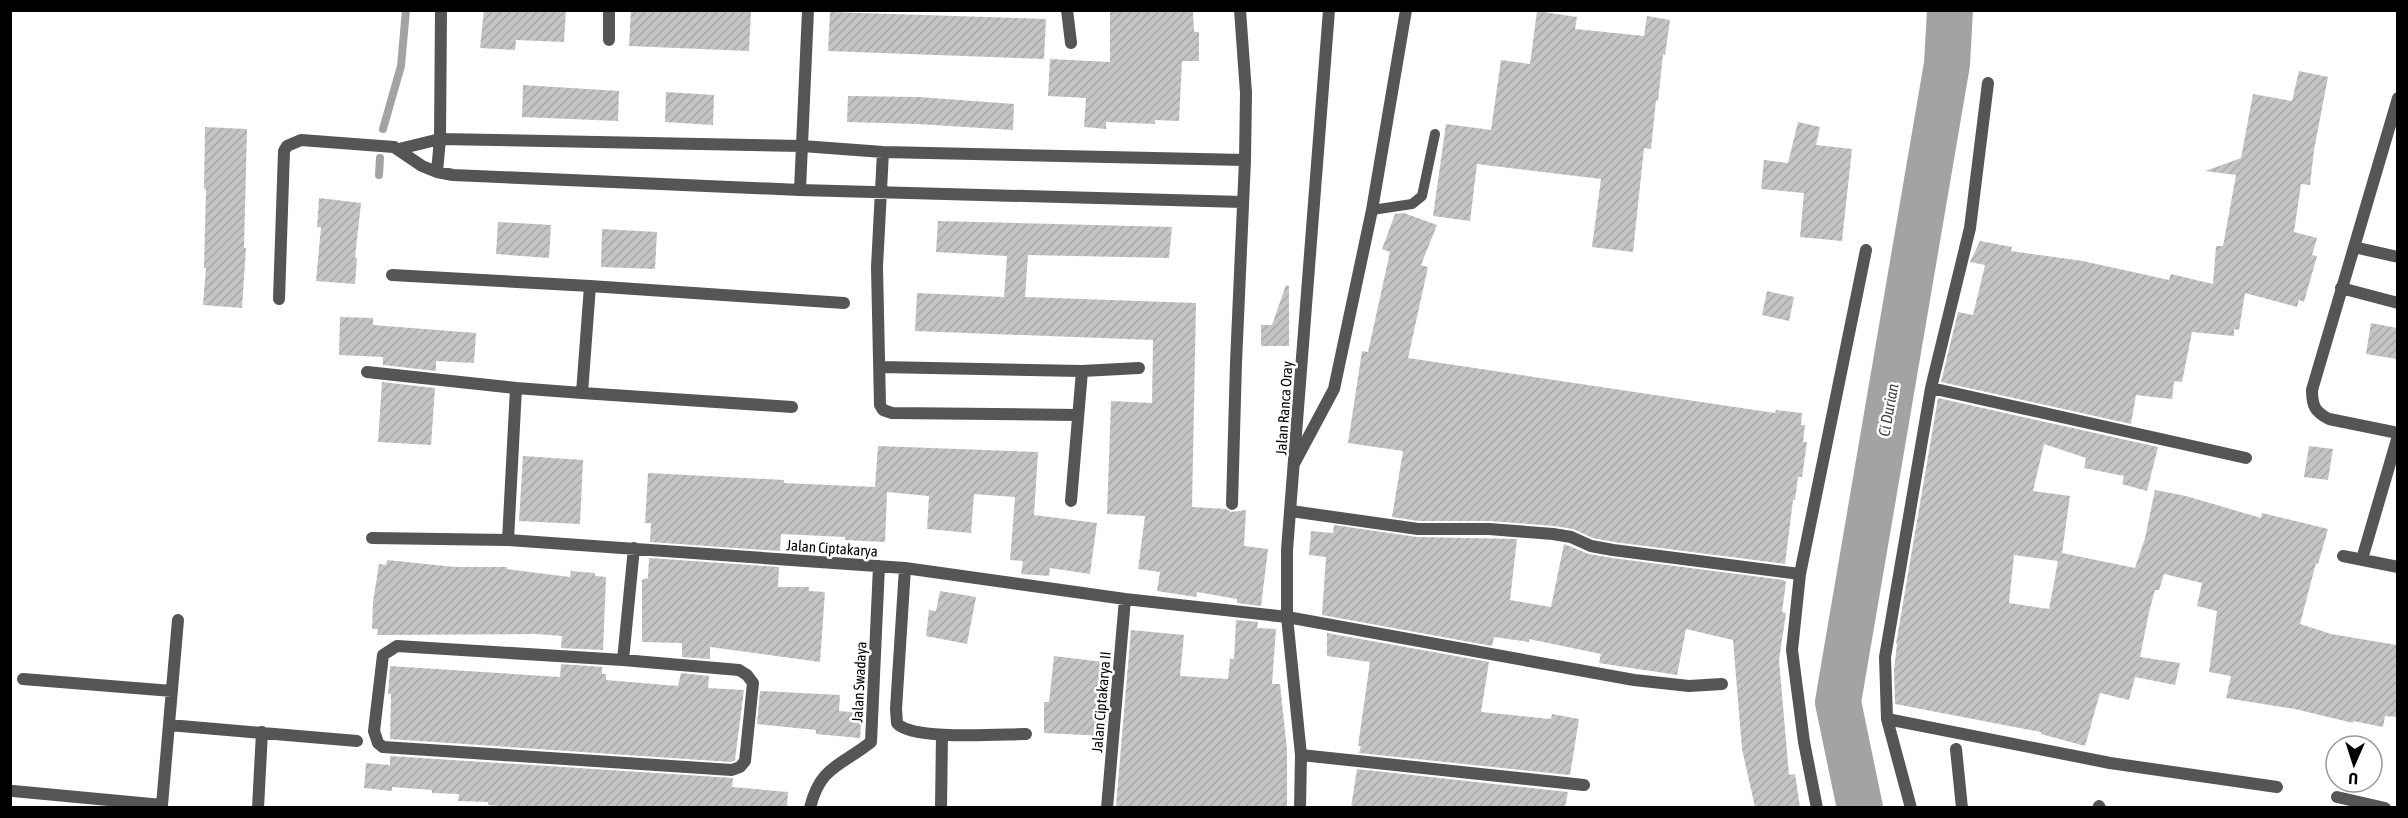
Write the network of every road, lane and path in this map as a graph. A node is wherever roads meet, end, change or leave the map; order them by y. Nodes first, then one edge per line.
1 (441, 10) edge
2 (609, 10) edge
3 (808, 10) edge
4 (1067, 10) edge
5 (1240, 10) edge
6 (1329, 10) edge
7 (1406, 10) edge
8 (609, 40) dead end
9 (1071, 43) dead end
10 (1988, 83) dead end
11 (2397, 98) edge
12 (1435, 134) dead end
13 (440, 140) junction
14 (802, 146) junction
15 (399, 149) junction
16 (883, 152) junction
17 (1245, 160) junction
18 (437, 172) junction
19 (800, 190) junction
20 (881, 191) junction
21 (1243, 202) junction
22 (1372, 210) junction
23 (2354, 247) junction
24 (1866, 250) dead end
25 (2397, 257) edge
26 (392, 275) dead end
27 (590, 286) junction
28 (2341, 288) junction
29 (279, 299) dead end
30 (844, 303) dead end
31 (2397, 303) edge
32 (880, 367) junction
33 (1139, 368) dead end
34 (1082, 371) junction
35 (367, 372) dead end
36 (516, 388) junction
37 (1931, 388) junction
38 (582, 393) junction
39 (792, 407) dead end
40 (1078, 415) junction
41 (2397, 434) edge
42 (2246, 458) dead end
43 (1295, 462) junction
44 (1071, 501) dead end
45 (1232, 504) dead end
46 (1291, 512) junction
47 (372, 538) dead end
48 (508, 540) junction
49 (634, 548) junction
50 (2343, 556) dead end
51 (2362, 559) junction
52 (879, 567) junction
53 (2397, 567) edge
54 (905, 568) junction
55 (1800, 574) junction
56 (1125, 598) junction
57 (1287, 617) junction
58 (178, 620) dead end
59 (623, 660) junction
60 (23, 679) dead end
61 (1722, 684) dead end
62 (172, 691) junction
63 (1887, 719) junction
64 (169, 725) junction
65 (262, 732) junction
66 (1026, 734) dead end
67 (942, 735) junction
68 (357, 741) dead end
69 (1956, 749) dead end
70 (1301, 755) junction
71 (1584, 785) dead end
72 (2277, 787) dead end
73 (14, 791) dead end
74 (2337, 797) dead end
75 (258, 807) edge
76 (810, 807) edge
77 (941, 807) edge
78 (1107, 807) edge
79 (1300, 807) edge
80 (1816, 807) edge
81 (1911, 807) edge
82 (1962, 807) edge
83 (2385, 807) edge

1 - 13 street
2 - 8 street
3 - 14 street
4 - 9 street
5 - 17 street
6 - 43 street, Jalan Ranca Oray
7 - 22 street
10 - 37 street
11 - 23 street
12 - 22 lane
13 - 14 street
13 - 15 street
13 - 18 street
14 - 16 street
14 - 19 street
15 - 18 street
15 - 29 street
16 - 17 street
16 - 20 street
17 - 21 street
18 - 19 street
19 - 20 street
20 - 21 street
20 - 32 street
21 - 45 street
22 - 43 street
23 - 25 street
23 - 28 street
24 - 55 street
26 - 27 street
27 - 30 street
27 - 38 street
28 - 31 street
28 - 41 street
32 - 34 street
32 - 40 street
33 - 34 street
34 - 40 street
35 - 36 street
36 - 38 street
36 - 48 street
37 - 42 street
37 - 63 street
38 - 39 street
40 - 44 street
41 - 51 street
43 - 46 street, Jalan Ranca Oray
46 - 55 street
46 - 57 street, Jalan Ranca Oray
47 - 48 street, Jalan Ciptakarya
48 - 49 street, Jalan Ciptakarya
49 - 52 street, Jalan Ciptakarya
49 - 59 street
50 - 51 street
51 - 53 street
52 - 54 street, Jalan Ciptakarya
52 - 76 street, Jalan Swadaya
54 - 56 street, Jalan Ciptakarya
54 - 67 street
55 - 80 street
56 - 57 street, Jalan Ciptakarya
56 - 78 street, Jalan Ciptakarya II
57 - 61 street, Jalan Ciptakarya
57 - 70 street, Jalan Ranca Oray
58 - 62 street
59 - 59 street
60 - 62 street
62 - 64 street
63 - 72 street
63 - 81 street
64 - 65 street
64 - 73 street
65 - 68 street
65 - 75 street
66 - 67 street
67 - 77 street
69 - 82 street
70 - 71 street
70 - 79 street, Jalan Ranca Oray
74 - 83 street

